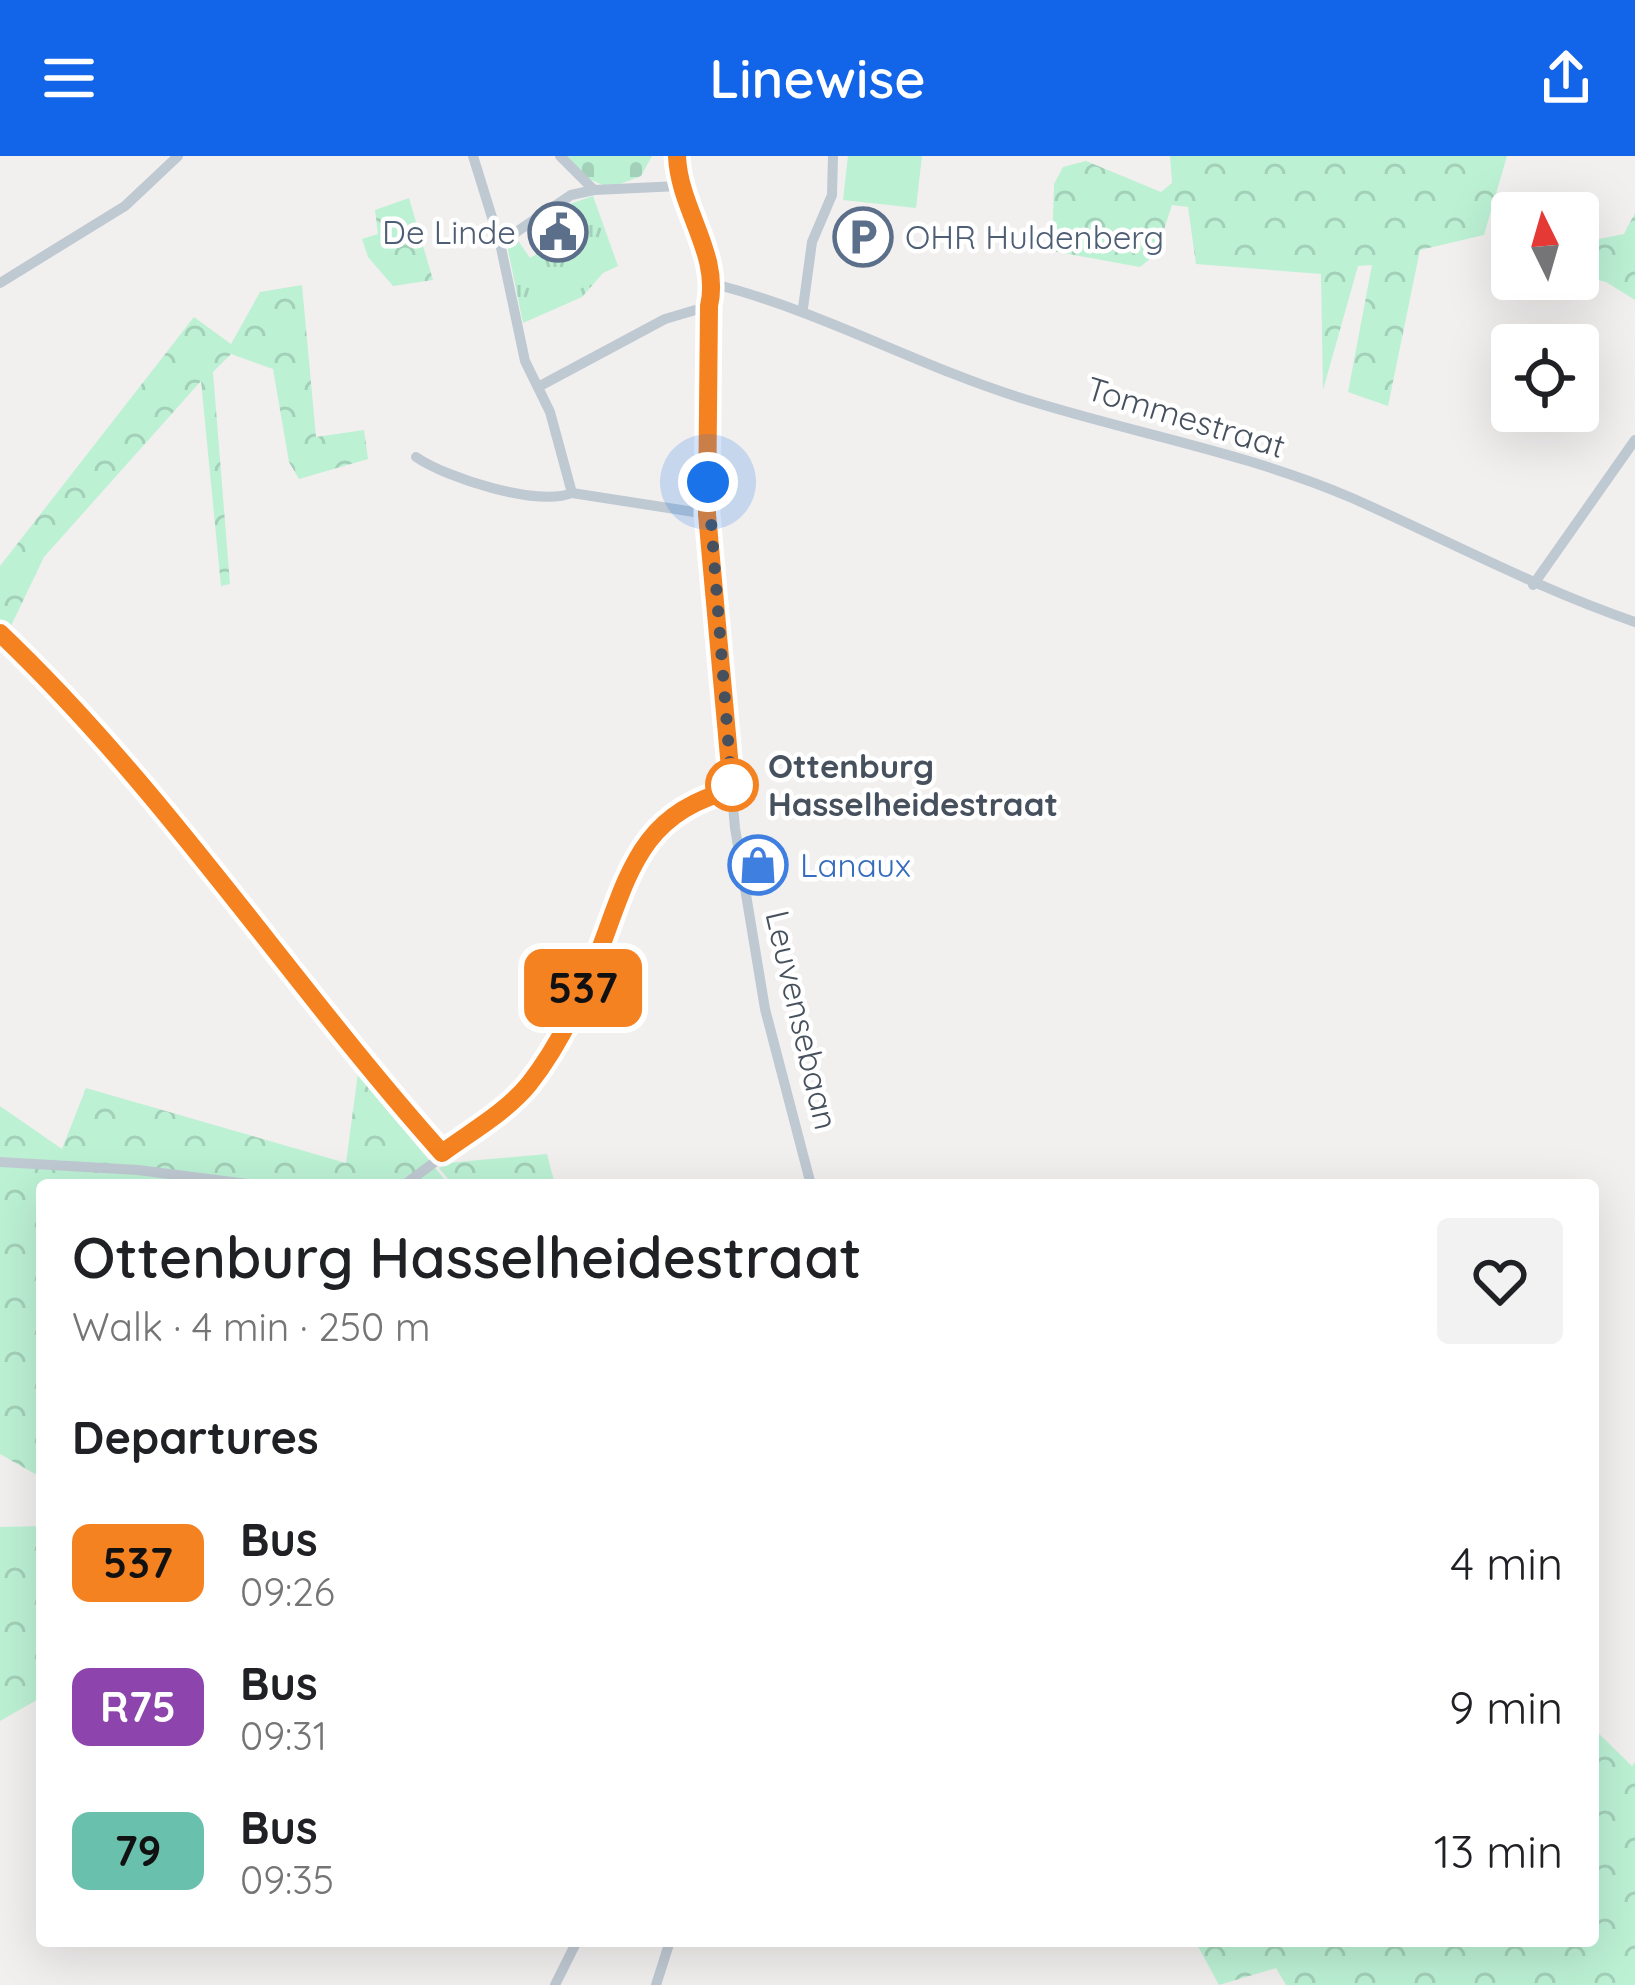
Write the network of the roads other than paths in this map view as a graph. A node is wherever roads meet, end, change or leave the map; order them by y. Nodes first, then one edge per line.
1 (177, 156) edge
2 (473, 156) edge
3 (560, 156) edge
4 (677, 156) edge
5 (833, 156) edge
6 (574, 176) junction
7 (679, 186) junction
8 (594, 190) junction
9 (571, 195) junction
10 (500, 243) junction
11 (0, 283) edge
12 (715, 284) junction
13 (709, 306) junction
14 (803, 308) junction
15 (538, 386) junction
16 (1635, 440) edge
17 (416, 457) dead end
18 (572, 493) junction
19 (707, 514) junction
20 (1533, 586) junction
21 (1635, 622) edge
22 (0, 633) edge
23 (732, 790) junction
24 (442, 1153) junction
25 (0, 1162) edge
26 (206, 1179) edge
27 (411, 1179) edge
28 (809, 1179) edge
29 (574, 1947) edge
30 (668, 1947) edge
31 (555, 1985) edge
32 (656, 1985) edge

1 - 11 street
2 - 10 street
3 - 6 street
4 - 7 street
5 - 14 street
6 - 8 street
6 - 9 street
7 - 8 street
7 - 12 street
8 - 9 street
9 - 10 street
10 - 15 street
12 - 13 street, Leuvensebaan
12 - 14 street, Tommestraat
13 - 15 street
13 - 19 street, Leuvensebaan
14 - 20 street, Tommestraat
15 - 18 street
16 - 20 street
17 - 18 street
18 - 19 street
19 - 23 street, Leuvensebaan
20 - 21 street, Tommestraat
22 - 24 street
23 - 24 street
23 - 28 street, Leuvensebaan
24 - 27 street
25 - 26 street
29 - 31 street
30 - 32 street

